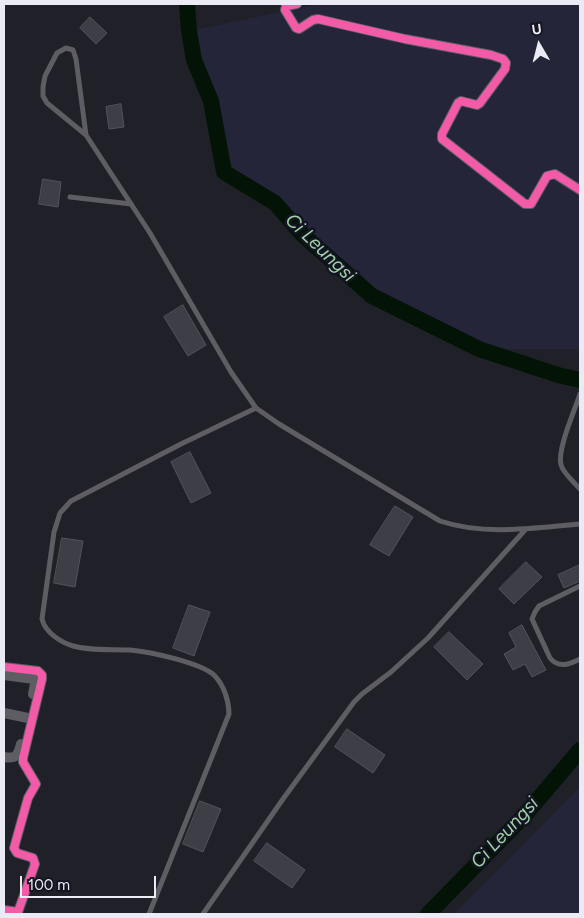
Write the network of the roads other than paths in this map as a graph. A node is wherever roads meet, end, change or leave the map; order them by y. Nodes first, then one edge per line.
1 (297, 4) edge
2 (86, 135) junction
3 (580, 190) edge
4 (70, 197) dead end
5 (131, 204) junction
6 (580, 394) edge
7 (256, 408) junction
8 (580, 489) edge
9 (580, 524) edge
10 (525, 530) junction
11 (580, 586) edge
12 (580, 659) edge
13 (4, 667) edge
14 (4, 675) edge
15 (4, 713) edge
16 (28, 718) junction
17 (4, 757) edge
18 (4, 910) edge
19 (149, 914) edge
20 (203, 914) edge

1 - 3 street
2 - 2 lane
2 - 5 lane
4 - 5 lane
5 - 7 lane
6 - 8 lane
7 - 10 lane
7 - 19 lane
9 - 10 lane
10 - 20 lane
11 - 12 lane
13 - 18 street
14 - 16 street
15 - 16 street
16 - 17 street

